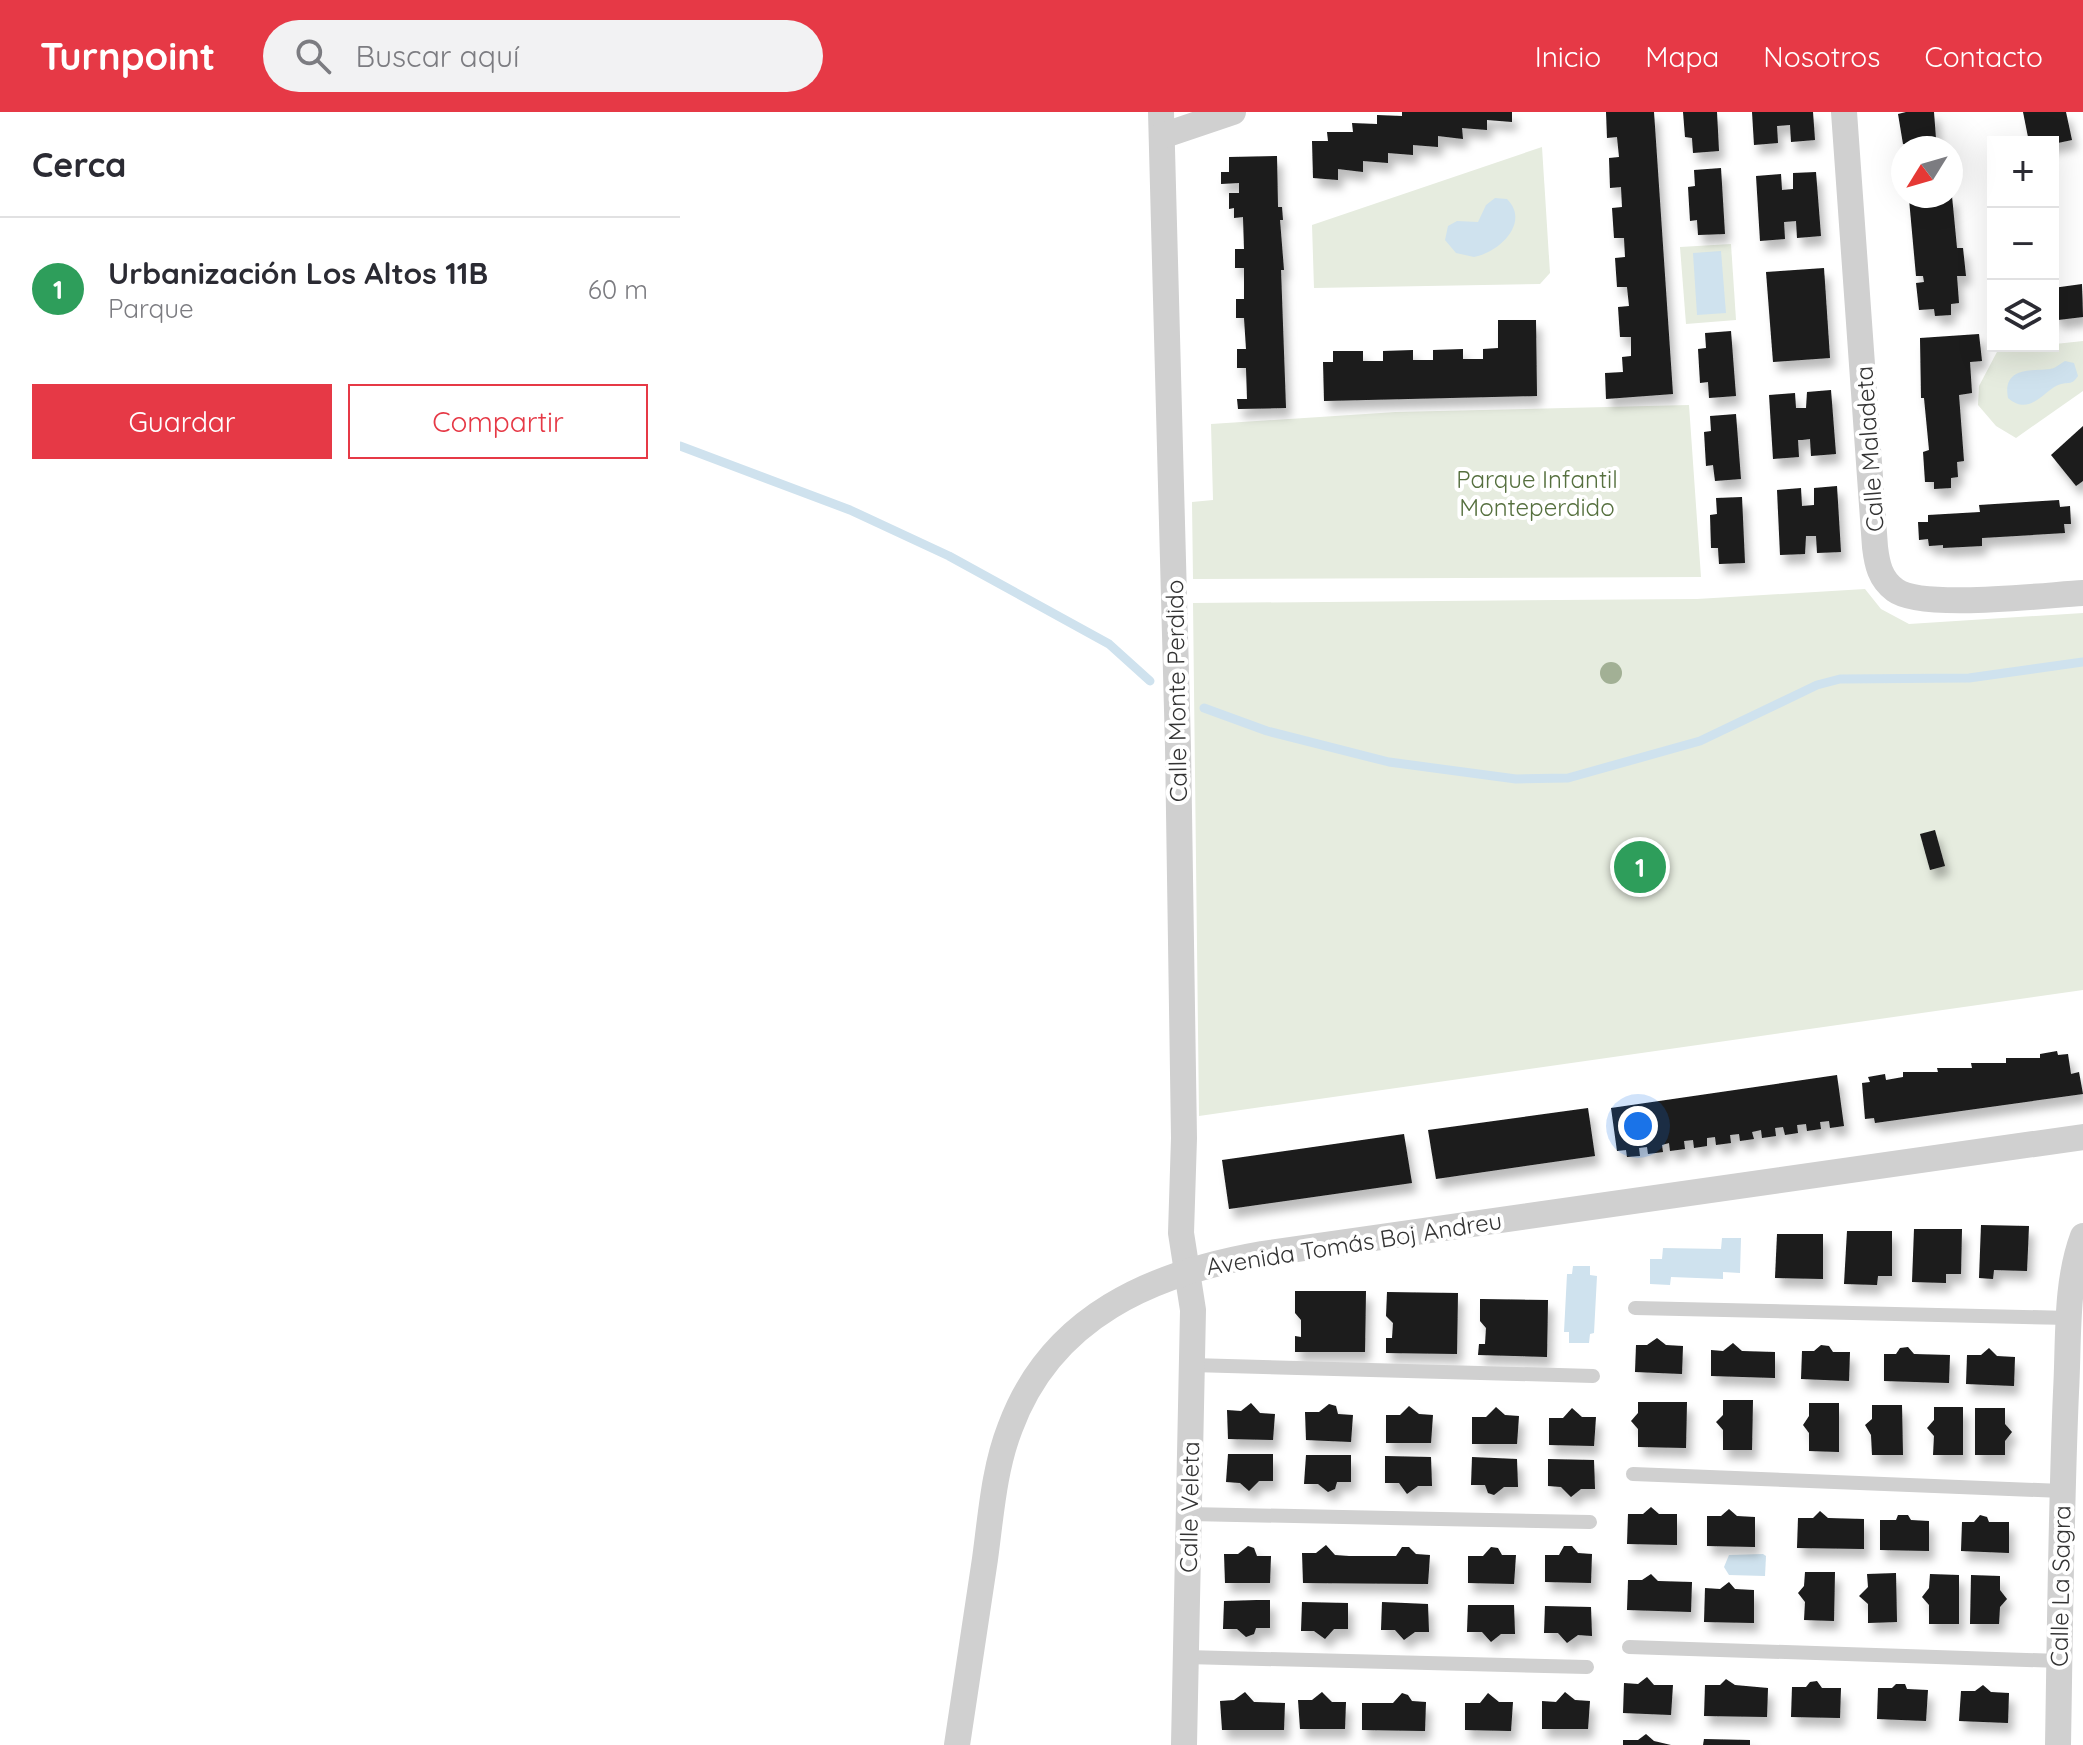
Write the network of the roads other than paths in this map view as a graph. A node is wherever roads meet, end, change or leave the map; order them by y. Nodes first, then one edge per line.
1 (1233, 112) edge
2 (1844, 112) edge
3 (1162, 124) edge
4 (2083, 593) edge
5 (2071, 1139) edge
6 (2083, 1151) edge
7 (2083, 1236) edge
8 (1187, 1270) junction
9 (1635, 1308) dead end
10 (2070, 1318) junction
11 (1192, 1365) junction
12 (1593, 1376) dead end
13 (1633, 1474) dead end
14 (2062, 1491) junction
15 (1189, 1514) junction
16 (1590, 1522) dead end
17 (1629, 1647) dead end
18 (1186, 1657) junction
19 (2059, 1661) junction
20 (1587, 1667) dead end
21 (957, 1745) edge
22 (1184, 1745) edge
23 (2058, 1745) edge

1 - 3 street
2 - 4 street, Calle Maladeta
3 - 8 street, Calle Monte Perdido
5 - 6 street
5 - 8 street, Avenida Tomás Boj Andreu
7 - 10 street, Calle La Sagra
8 - 11 street, Calle Veleta
8 - 21 street, Avenida Tomás Boj Andreu
9 - 10 lane
10 - 14 street, Calle La Sagra
11 - 12 lane
11 - 15 street, Calle Veleta
13 - 14 lane
14 - 19 street, Calle La Sagra
15 - 16 lane
15 - 18 street, Calle Veleta
17 - 19 lane
18 - 20 lane
18 - 22 street, Calle Veleta
19 - 23 street, Calle La Sagra

